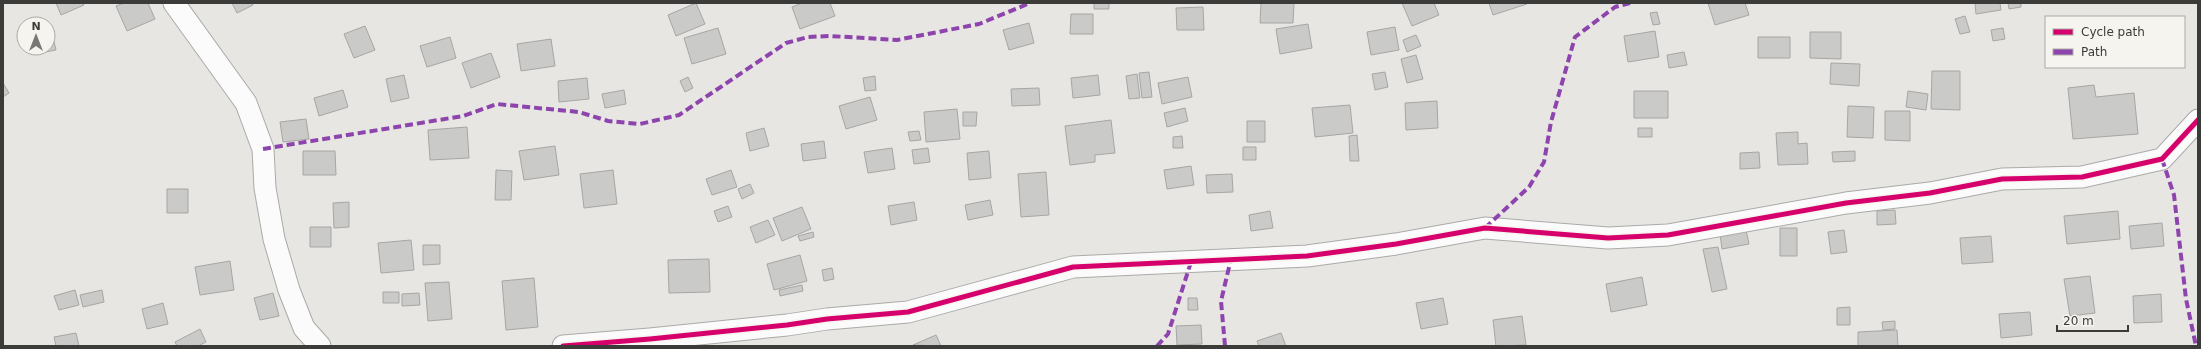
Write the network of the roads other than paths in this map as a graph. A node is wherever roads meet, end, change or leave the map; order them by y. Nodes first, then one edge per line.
1 (174, 3) edge
2 (2198, 120) edge
3 (320, 346) edge
4 (563, 346) edge

1 - 3 street
2 - 4 street

